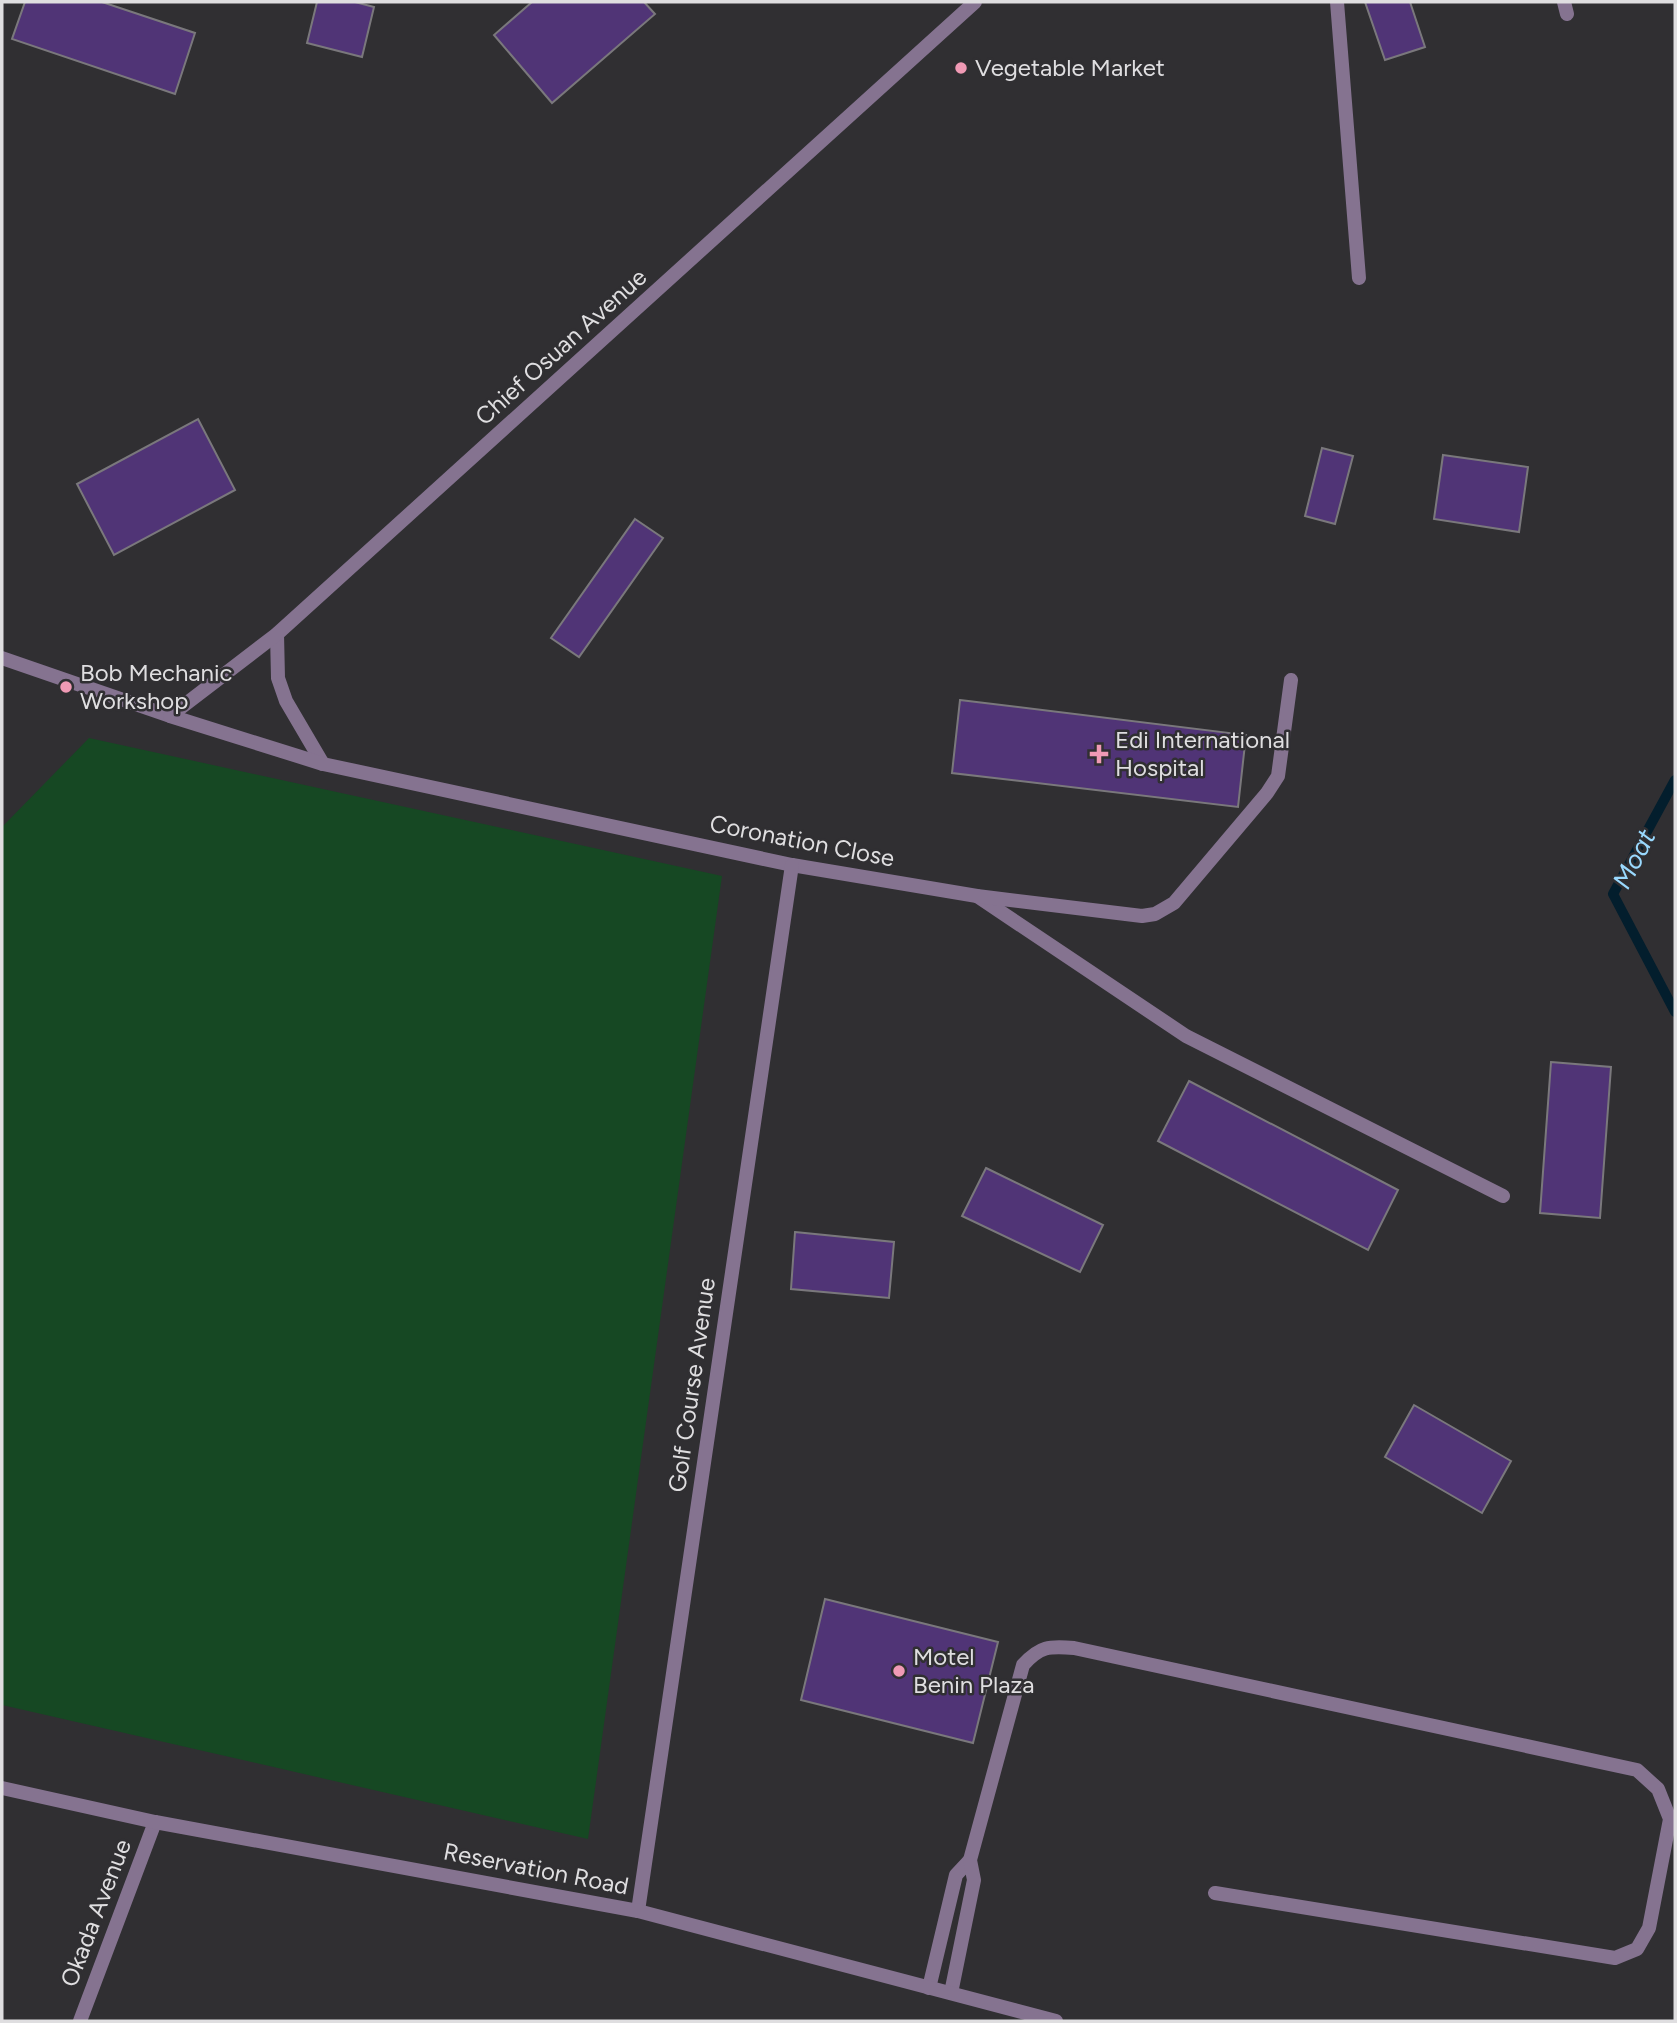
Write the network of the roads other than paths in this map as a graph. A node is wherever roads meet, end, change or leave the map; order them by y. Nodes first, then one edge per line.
1 (975, 2) edge
2 (1337, 2) edge
3 (1359, 278) dead end
4 (277, 634) junction
5 (2, 658) edge
6 (1292, 680) dead end
7 (170, 716) junction
8 (323, 764) junction
9 (792, 865) junction
10 (978, 896) junction
11 (1503, 1196) dead end
12 (2, 1788) edge
13 (155, 1822) junction
14 (970, 1860) junction
15 (1215, 1893) dead end
16 (638, 1911) junction
17 (929, 1988) junction
18 (951, 1993) junction
19 (80, 2021) edge
20 (1056, 2021) edge

1 - 4 street, Chief Osuan Avenue
2 - 3 street
4 - 7 street, Chief Osuan Avenue
4 - 8 street
5 - 7 street, Coronation Close
6 - 10 street, Coronation Close
7 - 8 street, Coronation Close
8 - 9 street, Coronation Close
9 - 10 street, Coronation Close
9 - 16 street, Golf Course Avenue
10 - 11 street
12 - 13 street, Reservation Road
13 - 16 street, Reservation Road
13 - 19 street, Okada Avenue
14 - 15 street
14 - 17 street
14 - 18 street
16 - 17 street, Reservation Road
17 - 18 street, Reservation Road
18 - 20 street, Reservation Road

